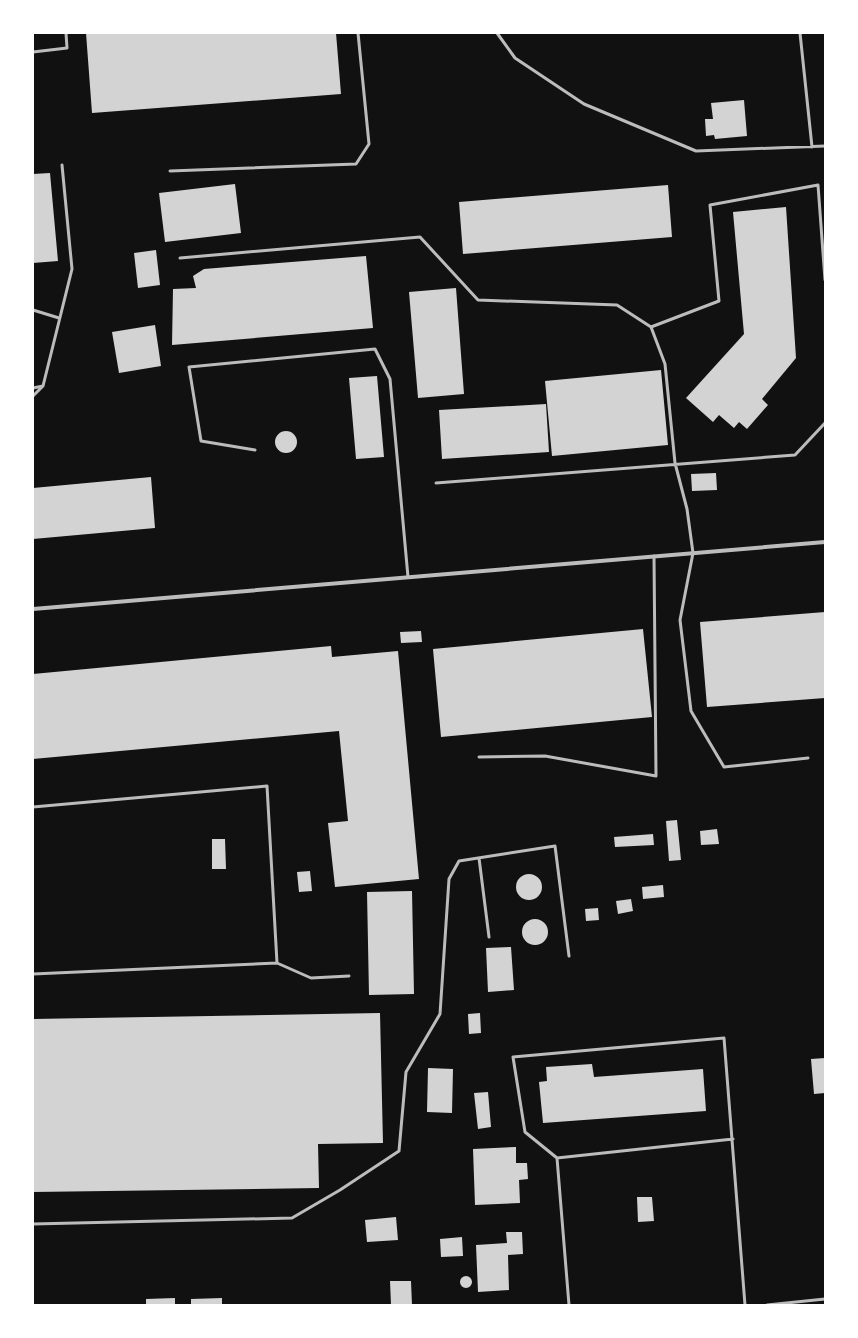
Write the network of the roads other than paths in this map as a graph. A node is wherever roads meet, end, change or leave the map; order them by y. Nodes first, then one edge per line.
1 (66, 33) edge
2 (358, 33) edge
3 (497, 33) edge
4 (800, 33) edge
5 (33, 52) edge
6 (825, 146) edge
7 (812, 147) junction
8 (62, 165) dead end
9 (170, 171) dead end
10 (180, 258) dead end
11 (825, 280) edge
12 (33, 310) edge
13 (59, 318) junction
14 (652, 327) junction
15 (43, 386) junction
16 (33, 388) edge
17 (33, 396) edge
18 (825, 423) edge
19 (255, 450) dead end
20 (675, 463) junction
21 (436, 483) dead end
22 (825, 542) edge
23 (693, 553) junction
24 (654, 556) junction
25 (408, 577) junction
26 (33, 609) edge
27 (479, 757) dead end
28 (808, 758) dead end
29 (33, 807) edge
30 (479, 858) junction
31 (489, 937) dead end
32 (569, 956) dead end
33 (277, 963) junction
34 (33, 974) edge
35 (349, 976) dead end
36 (732, 1139) junction
37 (557, 1158) junction
38 (33, 1224) edge
39 (825, 1299) edge
40 (569, 1305) edge
41 (745, 1305) edge
42 (767, 1305) edge

1 - 5 lane
2 - 9 lane
3 - 7 lane
4 - 7 lane
6 - 7 lane
8 - 13 lane
10 - 14 lane
11 - 14 lane
12 - 13 lane
13 - 15 lane
14 - 20 lane
15 - 16 lane
15 - 17 lane
18 - 20 lane
19 - 25 lane
20 - 21 lane
20 - 23 lane
22 - 23 street
23 - 24 street
23 - 28 lane
24 - 25 street
24 - 27 lane
25 - 26 street
29 - 33 lane
30 - 31 lane
30 - 32 lane
30 - 38 lane
33 - 34 lane
33 - 35 lane
36 - 37 lane
36 - 37 lane
36 - 41 lane
37 - 40 lane
39 - 42 lane

